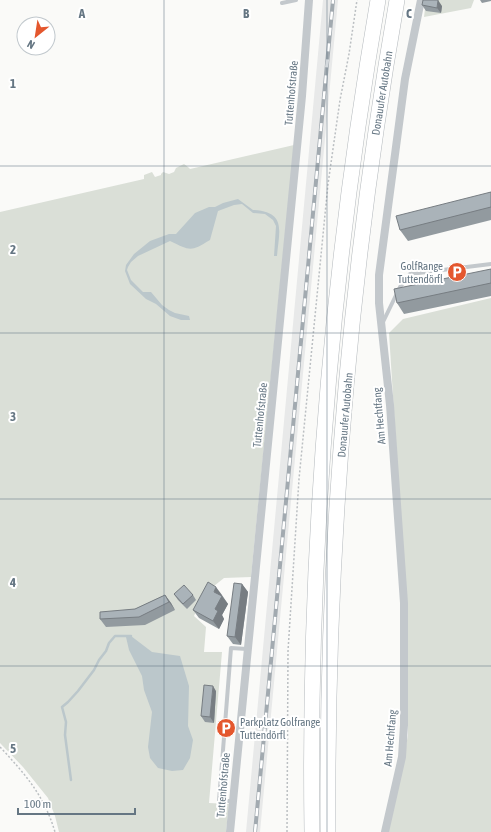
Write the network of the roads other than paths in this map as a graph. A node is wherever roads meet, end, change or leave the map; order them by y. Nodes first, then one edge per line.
1 (296, 0) edge
2 (309, 0) edge
3 (378, 0) edge
4 (398, 0) edge
5 (421, 0) edge
6 (282, 3) dead end
7 (491, 264) edge
8 (381, 325) junction
9 (247, 649) junction
10 (233, 801) junction
11 (230, 832) edge
12 (312, 832) edge
13 (328, 832) edge
14 (385, 832) edge

1 - 6 lane
2 - 9 street, Tuttenhofstraße
3 - 12 highway, Donauufer Autobahn
4 - 13 highway, Donauufer Autobahn
5 - 8 street, Am Hechtfang
7 - 8 lane
8 - 14 street, Am Hechtfang
9 - 10 street, Tuttenhofstraße
9 - 10 lane
10 - 11 street, Tuttenhofstraße

